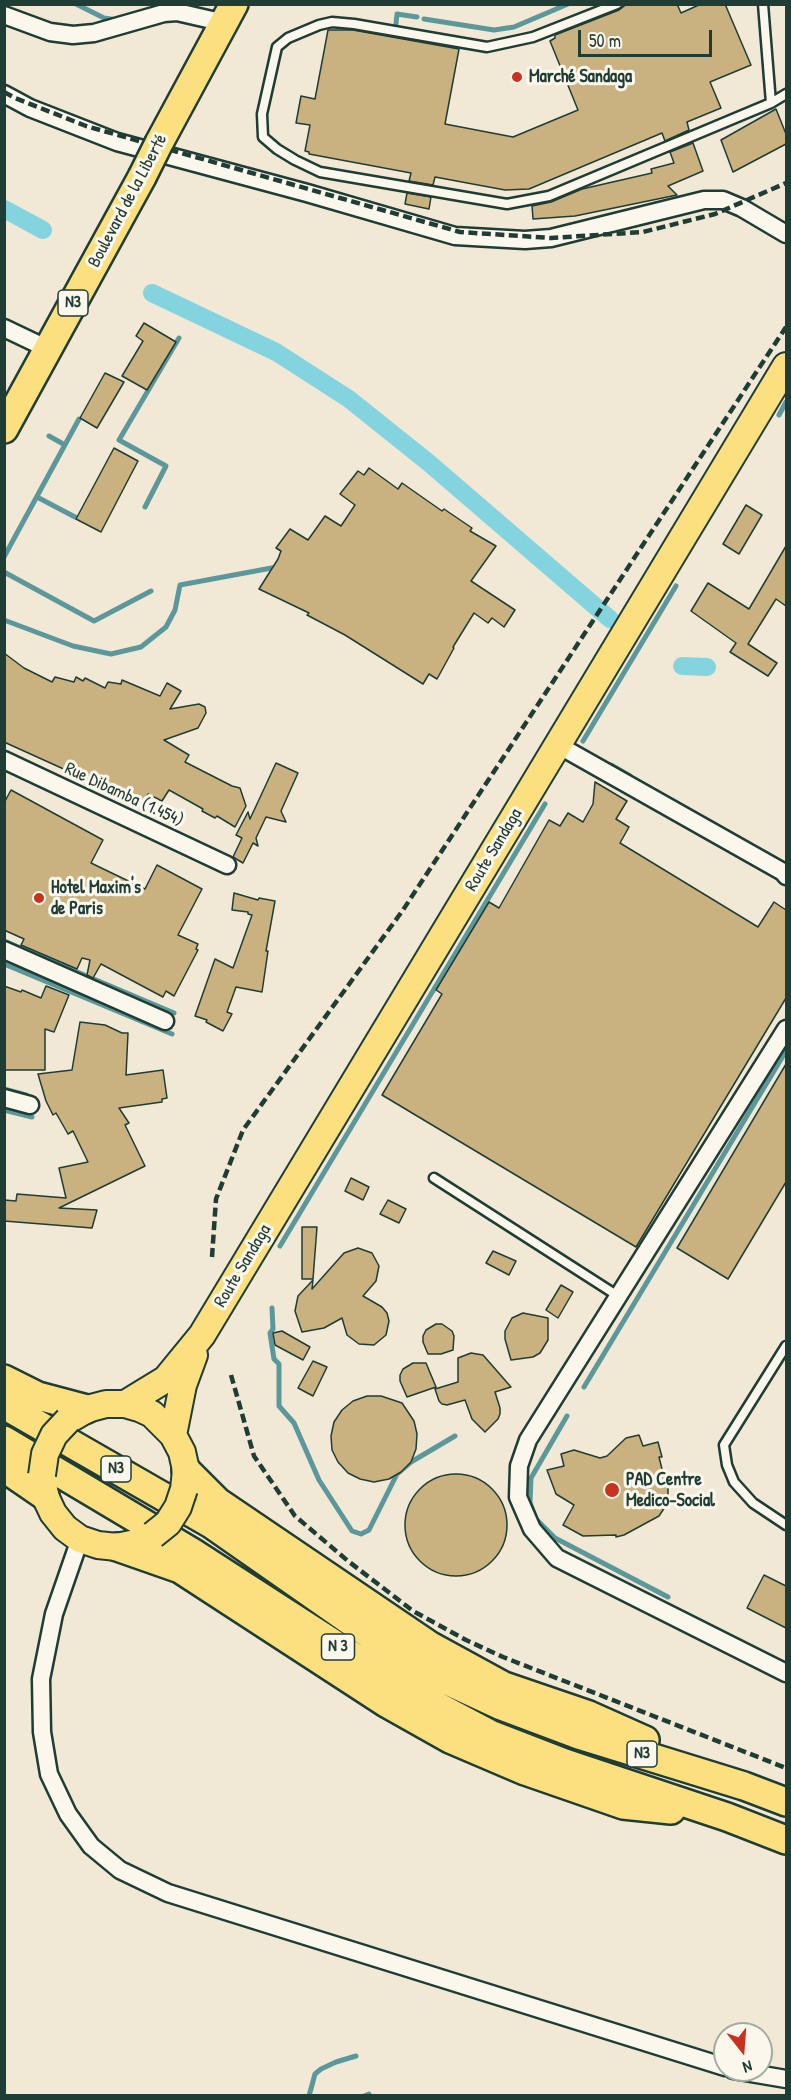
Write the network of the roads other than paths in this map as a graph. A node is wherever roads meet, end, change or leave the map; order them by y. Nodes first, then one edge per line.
1 (616, 4) edge
2 (763, 4) edge
3 (230, 14) edge
4 (4, 15) edge
5 (4, 94) edge
6 (786, 94) edge
7 (771, 103) junction
8 (786, 234) edge
9 (4, 328) edge
10 (48, 349) junction
11 (786, 366) edge
12 (4, 429) edge
13 (558, 745) junction
14 (4, 760) edge
15 (227, 865) dead end
16 (785, 869) edge
17 (4, 950) edge
18 (165, 1021) dead end
19 (786, 1029) edge
20 (4, 1098) edge
21 (30, 1105) dead end
22 (434, 1178) dead end
23 (618, 1296) junction
24 (202, 1335) junction
25 (786, 1346) edge
26 (4, 1379) edge
27 (125, 1404) junction
28 (4, 1405) edge
29 (78, 1414) junction
30 (173, 1435) junction
31 (5, 1440) edge
32 (4, 1468) edge
33 (185, 1480) junction
34 (43, 1486) junction
35 (786, 1525) edge
36 (80, 1539) junction
37 (117, 1547) junction
38 (786, 1673) edge
39 (744, 1786) junction
40 (786, 1802) edge
41 (727, 1817) junction
42 (786, 1840) edge
43 (713, 2063) edge

1 - 7 lane
2 - 7 lane
3 - 4 street
3 - 10 highway, Boulevard de la Liberté / N3, bridge
5 - 8 street
6 - 7 lane
9 - 10 street
10 - 12 highway, Boulevard de la Liberté / N3
11 - 13 main road, Route Sandaga
13 - 16 street
13 - 24 main road, Route Sandaga
14 - 15 street, Rue Dibamba (1.454)
17 - 18 street
19 - 23 street
20 - 21 street
22 - 23 lane
23 - 38 street
24 - 27 main road
24 - 30 main road
25 - 35 lane
26 - 29 highway
27 - 29 main road
27 - 30 main road
28 - 39 highway, N3
29 - 34 main road, bridge
30 - 33 main road
31 - 41 highway, N 3
32 - 34 highway
33 - 37 main road, bridge
33 - 39 highway
34 - 36 main road
36 - 37 main road
36 - 43 street
37 - 41 highway
39 - 40 highway, N3
41 - 42 highway, N 3

